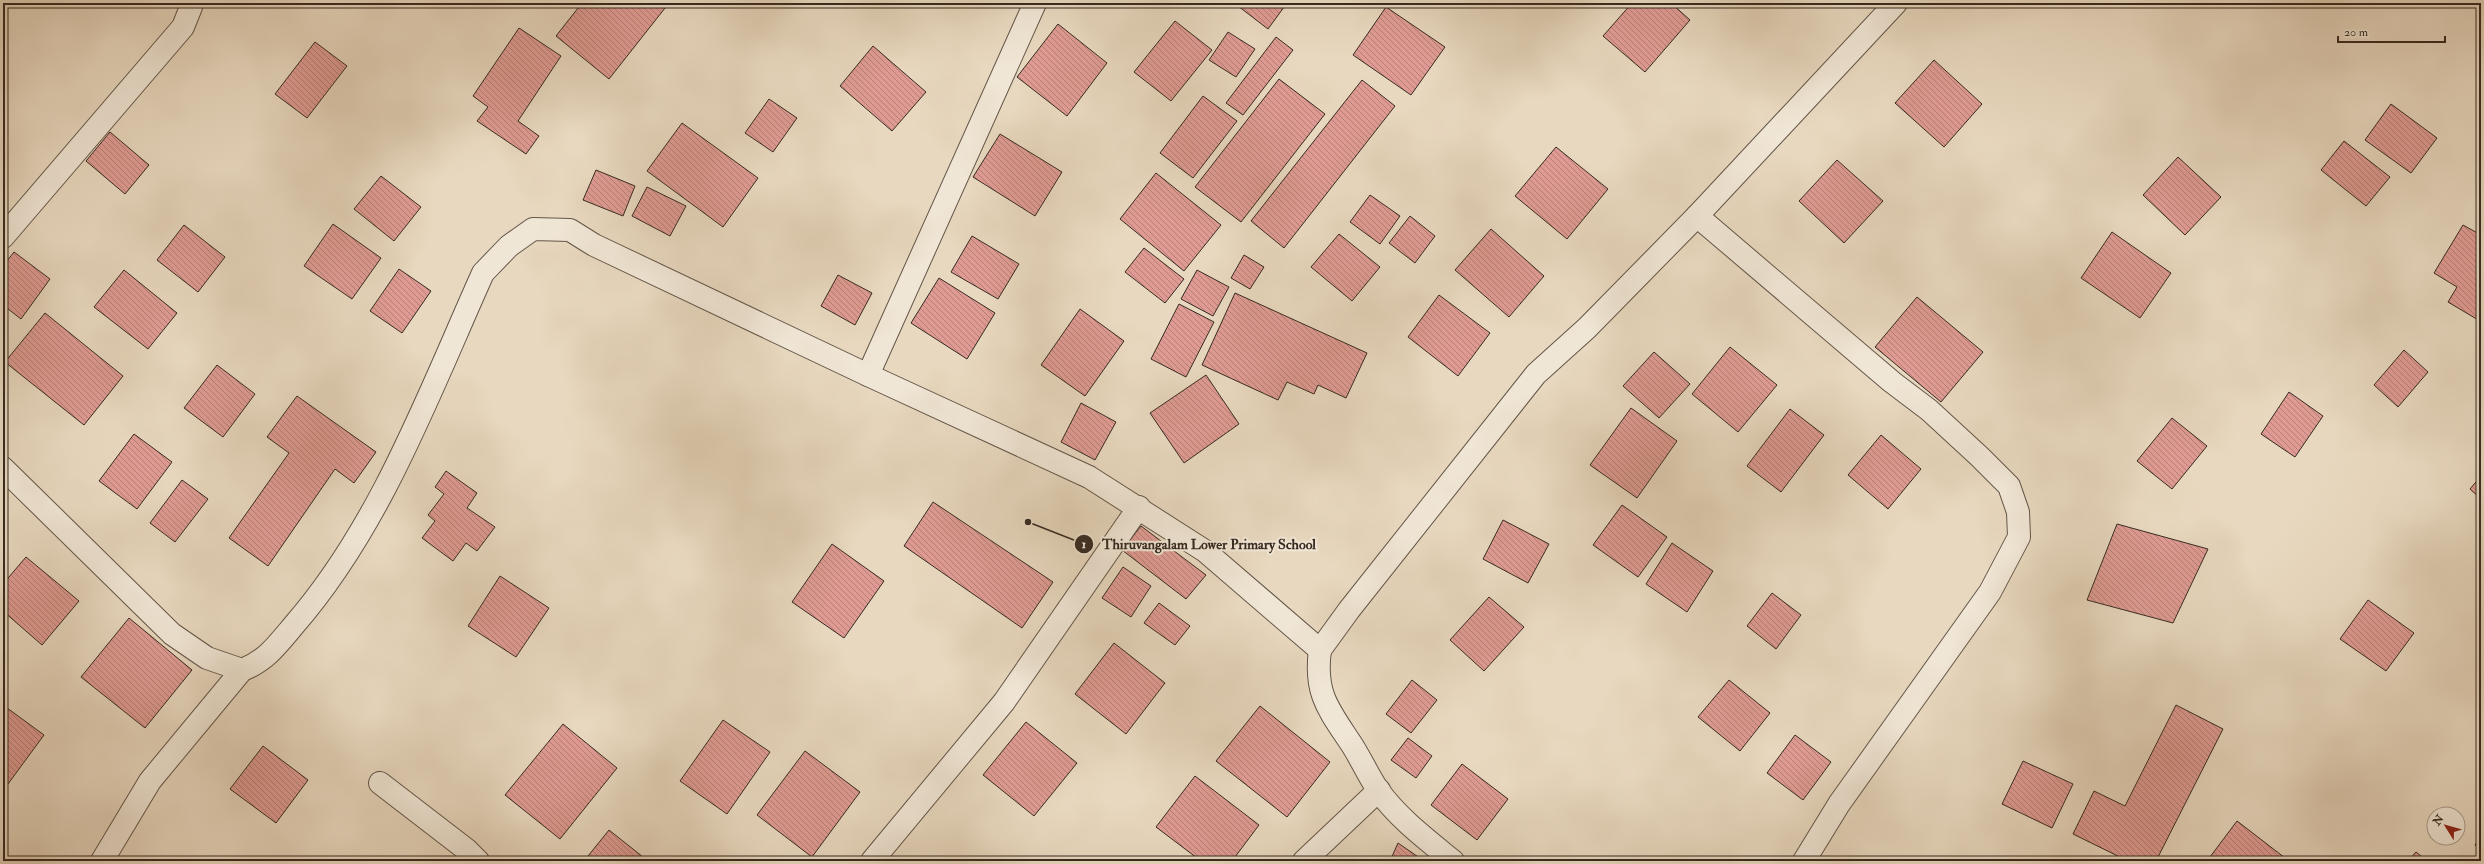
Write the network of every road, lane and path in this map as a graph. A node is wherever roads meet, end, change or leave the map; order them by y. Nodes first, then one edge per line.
1 (190, 3) edge
2 (1035, 3) edge
3 (1896, 3) edge
4 (1697, 216) junction
5 (3, 237) edge
6 (868, 376) junction
7 (3, 468) edge
8 (1139, 507) junction
9 (1320, 650) junction
10 (242, 670) junction
11 (380, 783) dead end
12 (1379, 790) junction
13 (102, 861) edge
14 (478, 861) edge
15 (872, 861) edge
16 (1304, 861) edge
17 (1453, 861) edge
18 (1804, 861) edge

1 - 5 street
2 - 6 street
3 - 4 street
4 - 9 street
4 - 18 street
6 - 8 street
6 - 10 street
7 - 10 street
8 - 9 street
8 - 15 street
9 - 12 street
10 - 13 street
11 - 14 street
12 - 16 street
12 - 17 street

